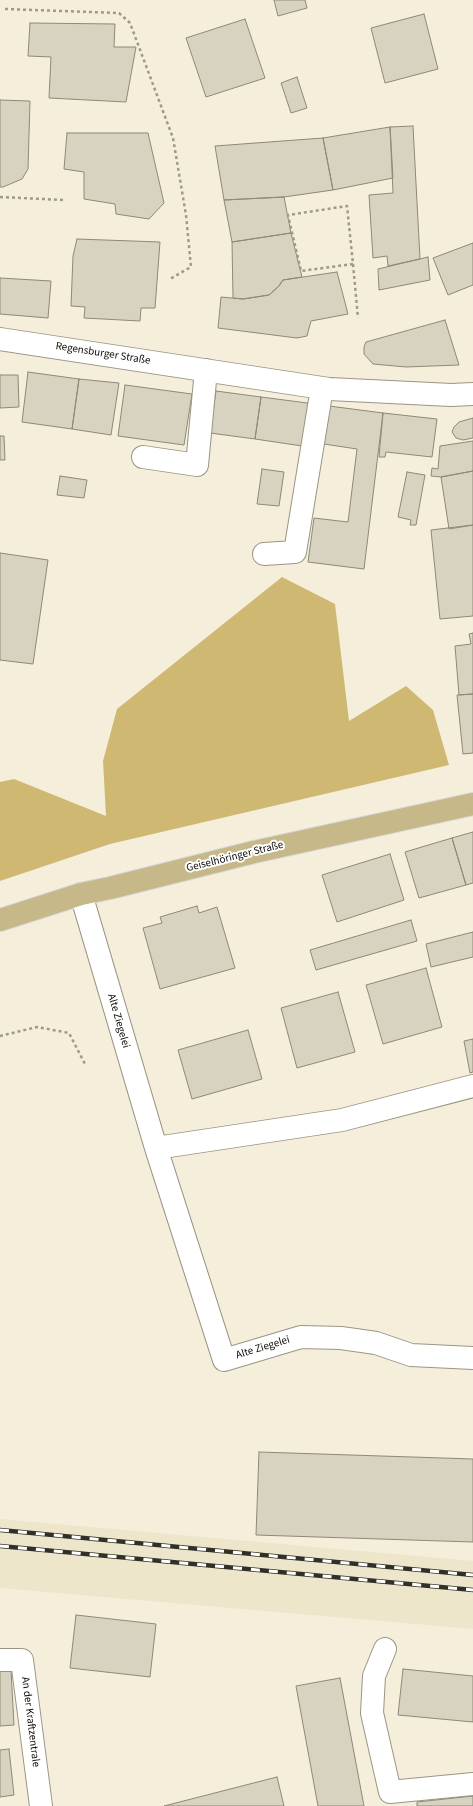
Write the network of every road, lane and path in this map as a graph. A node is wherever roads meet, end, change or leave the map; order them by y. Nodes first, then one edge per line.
1 (5, 9) dead end
2 (0, 198) edge
3 (64, 200) dead end
4 (353, 264) junction
5 (170, 279) dead end
6 (358, 318) dead end
7 (0, 339) edge
8 (206, 370) junction
9 (322, 388) junction
10 (473, 394) edge
11 (143, 457) dead end
12 (264, 554) dead end
13 (473, 804) edge
14 (81, 894) junction
15 (0, 920) edge
16 (0, 1036) edge
17 (86, 1066) dead end
18 (473, 1086) edge
19 (156, 1148) junction
20 (473, 1358) edge
21 (385, 1649) dead end
22 (0, 1660) edge
23 (473, 1784) edge
24 (41, 1806) edge

1 - 5 path
2 - 3 path
4 - 4 path
4 - 6 path
7 - 8 street, Regensburger Straße
8 - 9 street, Regensburger Straße
8 - 11 street
9 - 10 street, Regensburger Straße
9 - 12 street
13 - 14 main road, Geiselhöringer Straße
14 - 15 main road, Geiselhöringer Straße
14 - 19 street, Alte Ziegelei
16 - 17 path
18 - 19 street
19 - 20 street, Alte Ziegelei
21 - 23 street
22 - 24 street, An der Kraftzentrale

